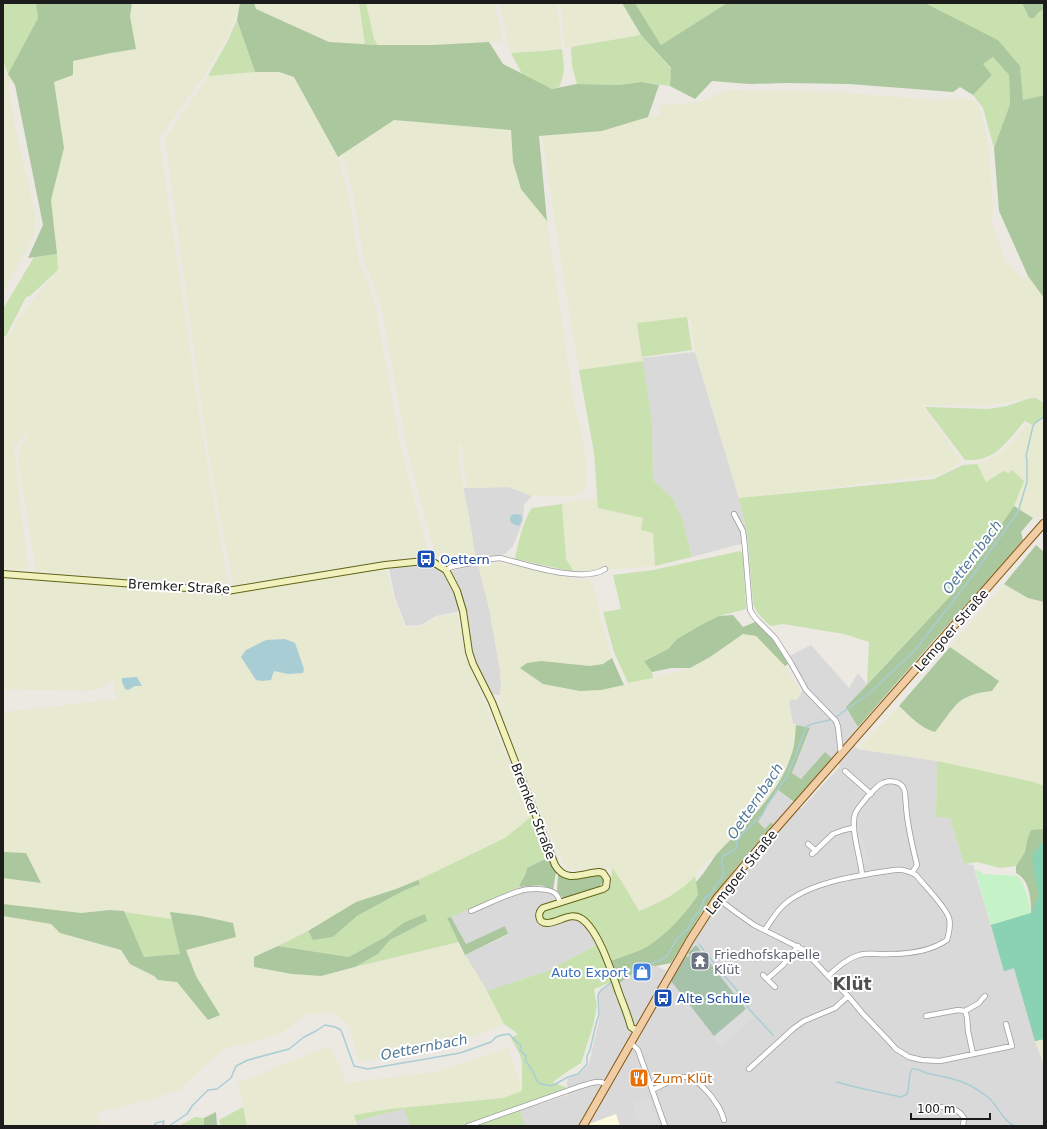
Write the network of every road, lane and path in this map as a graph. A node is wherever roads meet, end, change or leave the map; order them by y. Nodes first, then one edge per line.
1 (734, 514) dead end
2 (1044, 523) edge
3 (446, 570) junction
4 (605, 570) dead end
5 (3, 574) edge
6 (841, 754) junction
7 (845, 771) dead end
8 (871, 794) junction
9 (853, 828) junction
10 (808, 844) dead end
11 (912, 872) junction
12 (862, 875) junction
13 (717, 898) junction
14 (560, 902) junction
15 (471, 911) dead end
16 (765, 930) junction
17 (798, 946) junction
18 (763, 975) dead end
19 (828, 976) junction
20 (768, 979) junction
21 (775, 987) dead end
22 (848, 996) junction
23 (985, 996) dead end
24 (965, 1011) junction
25 (926, 1016) dead end
26 (1006, 1024) dead end
27 (637, 1030) junction
28 (630, 1043) junction
29 (973, 1054) junction
30 (749, 1069) dead end
31 (606, 1084) junction
32 (652, 1090) junction
33 (942, 1107) dead end
34 (724, 1120) dead end
35 (468, 1126) edge
36 (583, 1126) edge
37 (664, 1126) edge
38 (963, 1126) edge

1 - 6 street
2 - 6 main road, Lemgoer Straße
3 - 4 street
3 - 5 street, Bremker Straße
3 - 14 street, Bremker Straße
6 - 13 main road, Lemgoer Straße
7 - 8 street
8 - 9 street
8 - 11 street
9 - 10 street
9 - 12 street
11 - 12 street
11 - 19 street
12 - 16 street
13 - 16 street
13 - 27 main road, Lemgoer Straße
14 - 15 street
14 - 27 street, Bremker Straße
16 - 17 street
17 - 19 street
17 - 20 street
18 - 20 street
19 - 22 street
20 - 21 street
22 - 29 street
22 - 30 street
23 - 24 street
24 - 25 street
24 - 29 street
26 - 29 street
27 - 28 main road, Lemgoer Straße
28 - 31 main road, Lemgoer Straße
28 - 32 street
31 - 35 street
31 - 36 main road, Lemgoer Straße
32 - 34 street
32 - 37 street
33 - 38 street

